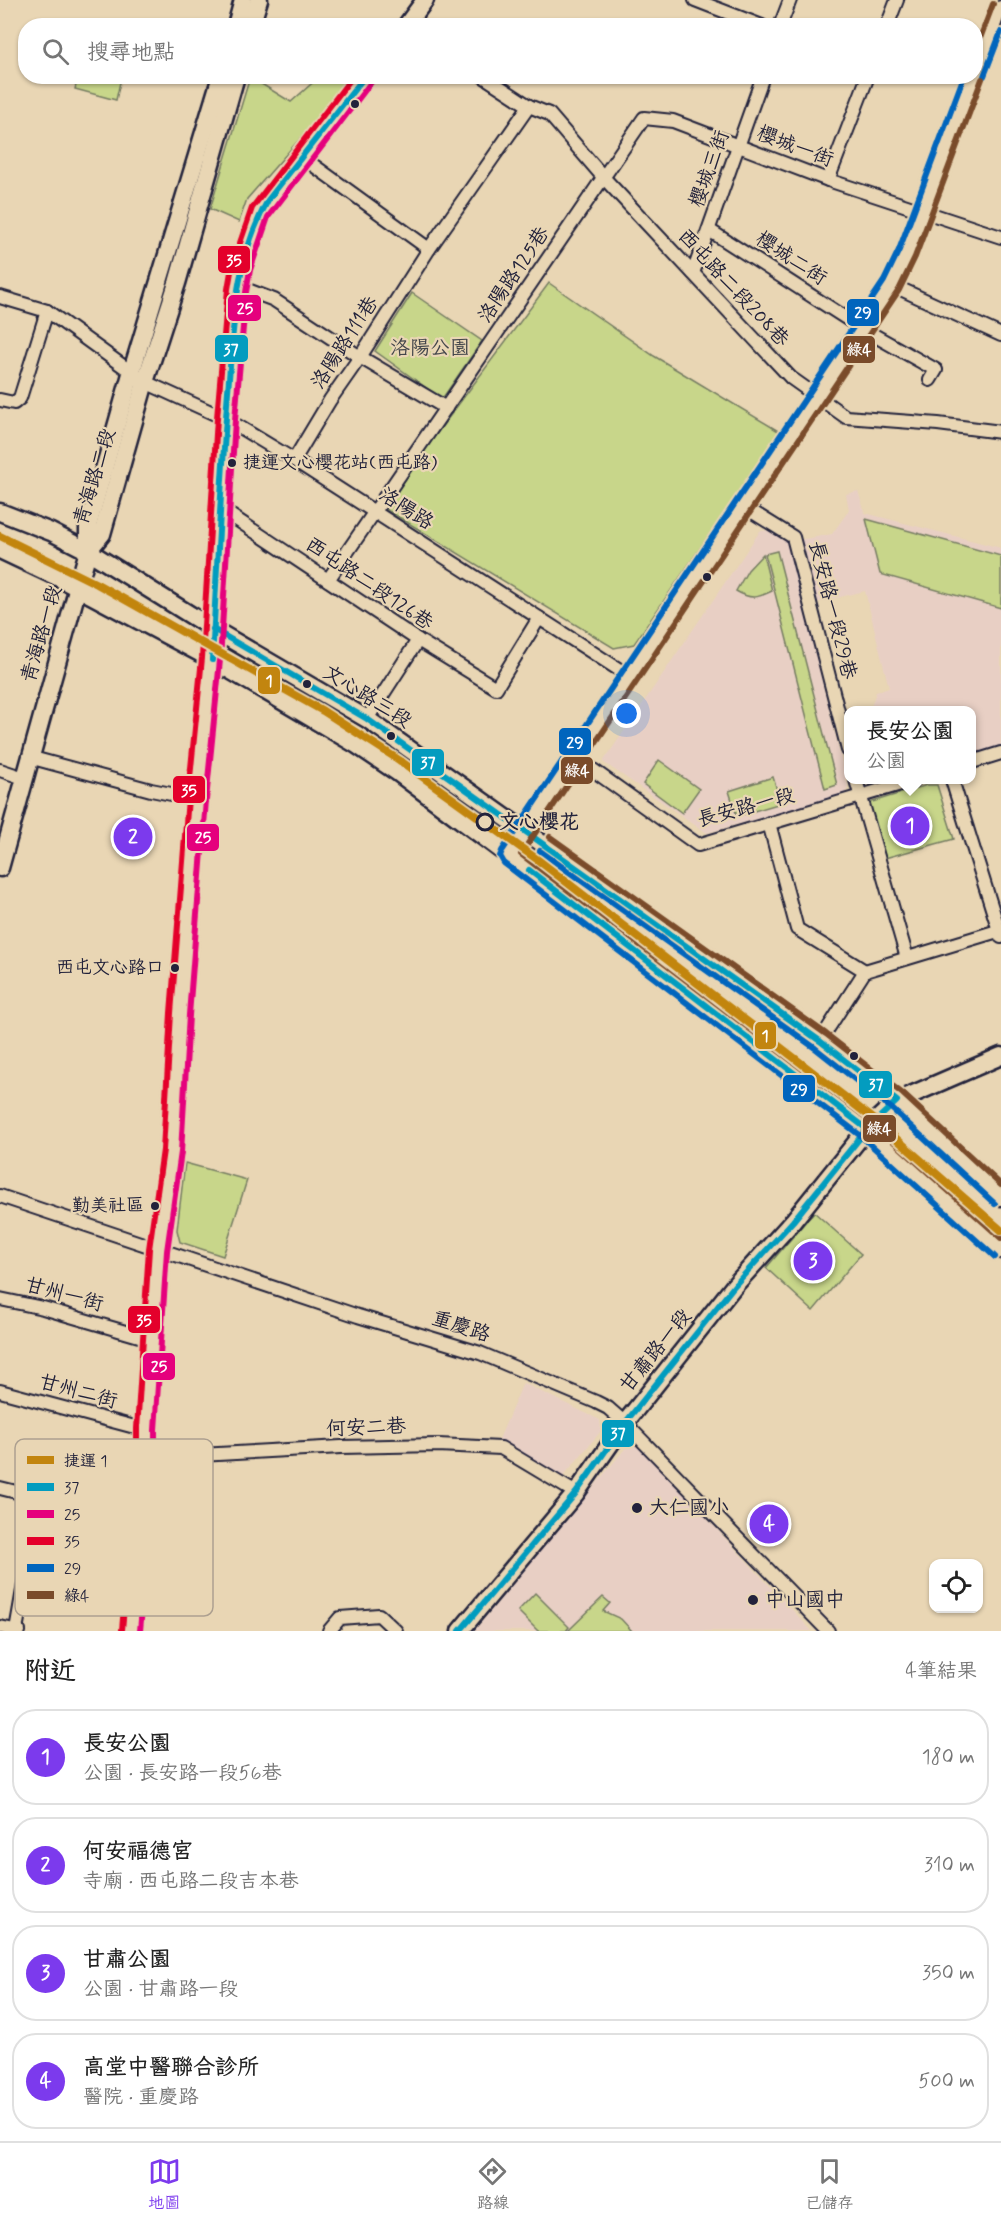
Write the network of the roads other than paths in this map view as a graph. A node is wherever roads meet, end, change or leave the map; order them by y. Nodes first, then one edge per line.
1 (243, 0) edge
2 (259, 0) edge
3 (425, 0) edge
4 (695, 0) edge
5 (790, 0) edge
6 (897, 0) edge
7 (1001, 7) edge
8 (238, 18) edge
9 (253, 18) edge
10 (412, 18) edge
11 (741, 18) edge
12 (783, 18) edge
13 (890, 18) edge
14 (983, 54) edge
15 (219, 84) edge
16 (234, 84) edge
17 (359, 84) edge
18 (495, 84) edge
19 (760, 84) edge
20 (865, 84) edge
21 (972, 84) edge
22 (528, 106) junction
23 (739, 147) junction
24 (302, 157) junction
25 (604, 178) junction
26 (828, 180) junction
27 (922, 212) junction
28 (709, 230) junction
29 (1001, 237) edge
30 (429, 249) junction
31 (693, 273) junction
32 (892, 285) junction
33 (237, 291) junction
34 (0, 297) edge
35 (47, 311) junction
36 (863, 328) junction
37 (1001, 335) edge
38 (360, 357) junction
39 (138, 378) junction
40 (930, 380) dead end
41 (817, 397) junction
42 (0, 400) edge
43 (446, 408) junction
44 (226, 419) junction
45 (1001, 432) edge
46 (294, 460) junction
47 (743, 506) junction
48 (221, 509) junction
49 (0, 512) edge
50 (375, 512) junction
51 (0, 550) edge
52 (88, 551) junction
53 (328, 580) junction
54 (76, 588) junction
55 (539, 618) junction
56 (213, 629) junction
57 (418, 640) junction
58 (211, 659) junction
59 (629, 676) junction
60 (367, 718) junction
61 (844, 731) edge
62 (1001, 753) edge
63 (575, 757) junction
64 (30, 758) junction
65 (976, 761) edge
66 (0, 770) edge
67 (24, 778) junction
68 (857, 784) edge
69 (900, 784) edge
70 (953, 784) edge
71 (860, 796) junction
72 (197, 799) junction
73 (769, 823) junction
74 (526, 830) junction
75 (509, 856) junction
76 (0, 867) edge
77 (1000, 933) edge
78 (907, 958) junction
79 (865, 971) junction
80 (820, 1041) junction
81 (1001, 1056) edge
82 (897, 1101) junction
83 (867, 1129) junction
84 (0, 1196) edge
85 (1001, 1197) edge
86 (158, 1250) junction
87 (1001, 1250) edge
88 (0, 1299) edge
89 (153, 1340) junction
90 (0, 1391) edge
91 (625, 1423) junction
92 (146, 1430) junction
93 (146, 1439) edge
94 (213, 1454) edge
95 (0, 1488) edge
96 (15, 1492) edge
97 (576, 1493) junction
98 (20, 1616) edge
99 (132, 1616) edge
100 (0, 1627) edge
101 (18, 1631) edge
102 (131, 1631) edge
103 (329, 1631) edge
104 (396, 1631) edge
105 (460, 1631) edge
106 (828, 1631) edge

1 - 8 main road
2 - 9 main road
3 - 10 main road
4 - 11 street
5 - 12 street
6 - 13 street
7 - 14 street
15 - 39 main road, 青海路二段
16 - 39 main road, 青海路二段
17 - 24 main road
18 - 22 street, 西屯路二段208巷
19 - 23 street, 櫻城三街
20 - 26 street
21 - 27 street
22 - 25 street, 西屯路二段208巷
22 - 30 street, 洛陽路111巷
23 - 25 street, 櫻城一街
23 - 26 street, 櫻城一街
23 - 28 street, 櫻城三街
24 - 30 street
24 - 33 main road
25 - 31 street, 西屯路二段208巷
25 - 43 street, 洛陽路125巷
26 - 27 street, 櫻城一街
27 - 29 street, 櫻城一街
27 - 32 street
28 - 31 street, 櫻城三街
28 - 36 street, 櫻城二街
30 - 38 street, 洛陽路111巷
31 - 41 street, 西屯路二段208巷
32 - 36 street
32 - 37 street
33 - 38 street
33 - 44 main road
34 - 35 street, 洛陽路
35 - 39 street, 洛陽路
35 - 42 street
36 - 40 street, 櫻城二街
36 - 41 street
38 - 43 street
38 - 46 street, 洛陽路111巷
39 - 44 street, 洛陽路
39 - 52 main road, 青海路二段
41 - 45 street, 西屯路二段208巷
41 - 47 street
43 - 50 street, 洛陽路125巷
44 - 46 street, 洛陽路
44 - 48 main road
46 - 50 street, 洛陽路
47 - 59 street
47 - 61 street, 長安路一段29巷
48 - 53 street, 西屯路二段126巷
48 - 56 main road
49 - 52 main road, 文心路三段
50 - 53 street, 洛陽路125巷
50 - 55 street, 洛陽路
51 - 54 main road
52 - 54 main road, 青海路一段
52 - 56 main road, 文心路三段
53 - 57 street, 西屯路二段126巷
54 - 58 main road
54 - 64 main road, 青海路一段
55 - 57 street, 西屯路二段126巷
55 - 59 street, 洛陽路
56 - 58 main road
56 - 60 main road, 文心路三段
57 - 60 street
58 - 72 main road
58 - 75 main road
59 - 63 street
60 - 74 main road, 文心路三段
62 - 65 street
63 - 73 street, 長安路一段
63 - 74 street
64 - 67 main road, 青海路一段
64 - 72 street
66 - 67 street
67 - 76 main road, 青海路一段
68 - 71 street
69 - 71 street, 長安路一段
70 - 77 street
71 - 73 street, 長安路一段
71 - 78 street
72 - 86 main road
73 - 79 street
74 - 75 street
74 - 80 main road, 文心路三段
75 - 83 main road
77 - 78 street
78 - 79 street
79 - 80 street
80 - 82 main road, 文心路三段
81 - 82 main road, 甘肅路一段
82 - 83 main road, 甘肅路一段
82 - 85 main road, 文心路三段
83 - 87 main road
83 - 91 main road, 甘肅路一段
84 - 86 street, 重慶路
86 - 89 main road
86 - 91 street, 重慶路
88 - 89 street, 甘州一街
89 - 92 main road
90 - 92 street, 甘州二街
91 - 97 main road, 甘肅路一段
91 - 106 street, 重慶路
92 - 93 main road
94 - 97 street, 何安二巷
95 - 96 street
97 - 105 main road, 甘肅路一段
98 - 101 street
99 - 102 main road
100 - 101 street
103 - 104 street

